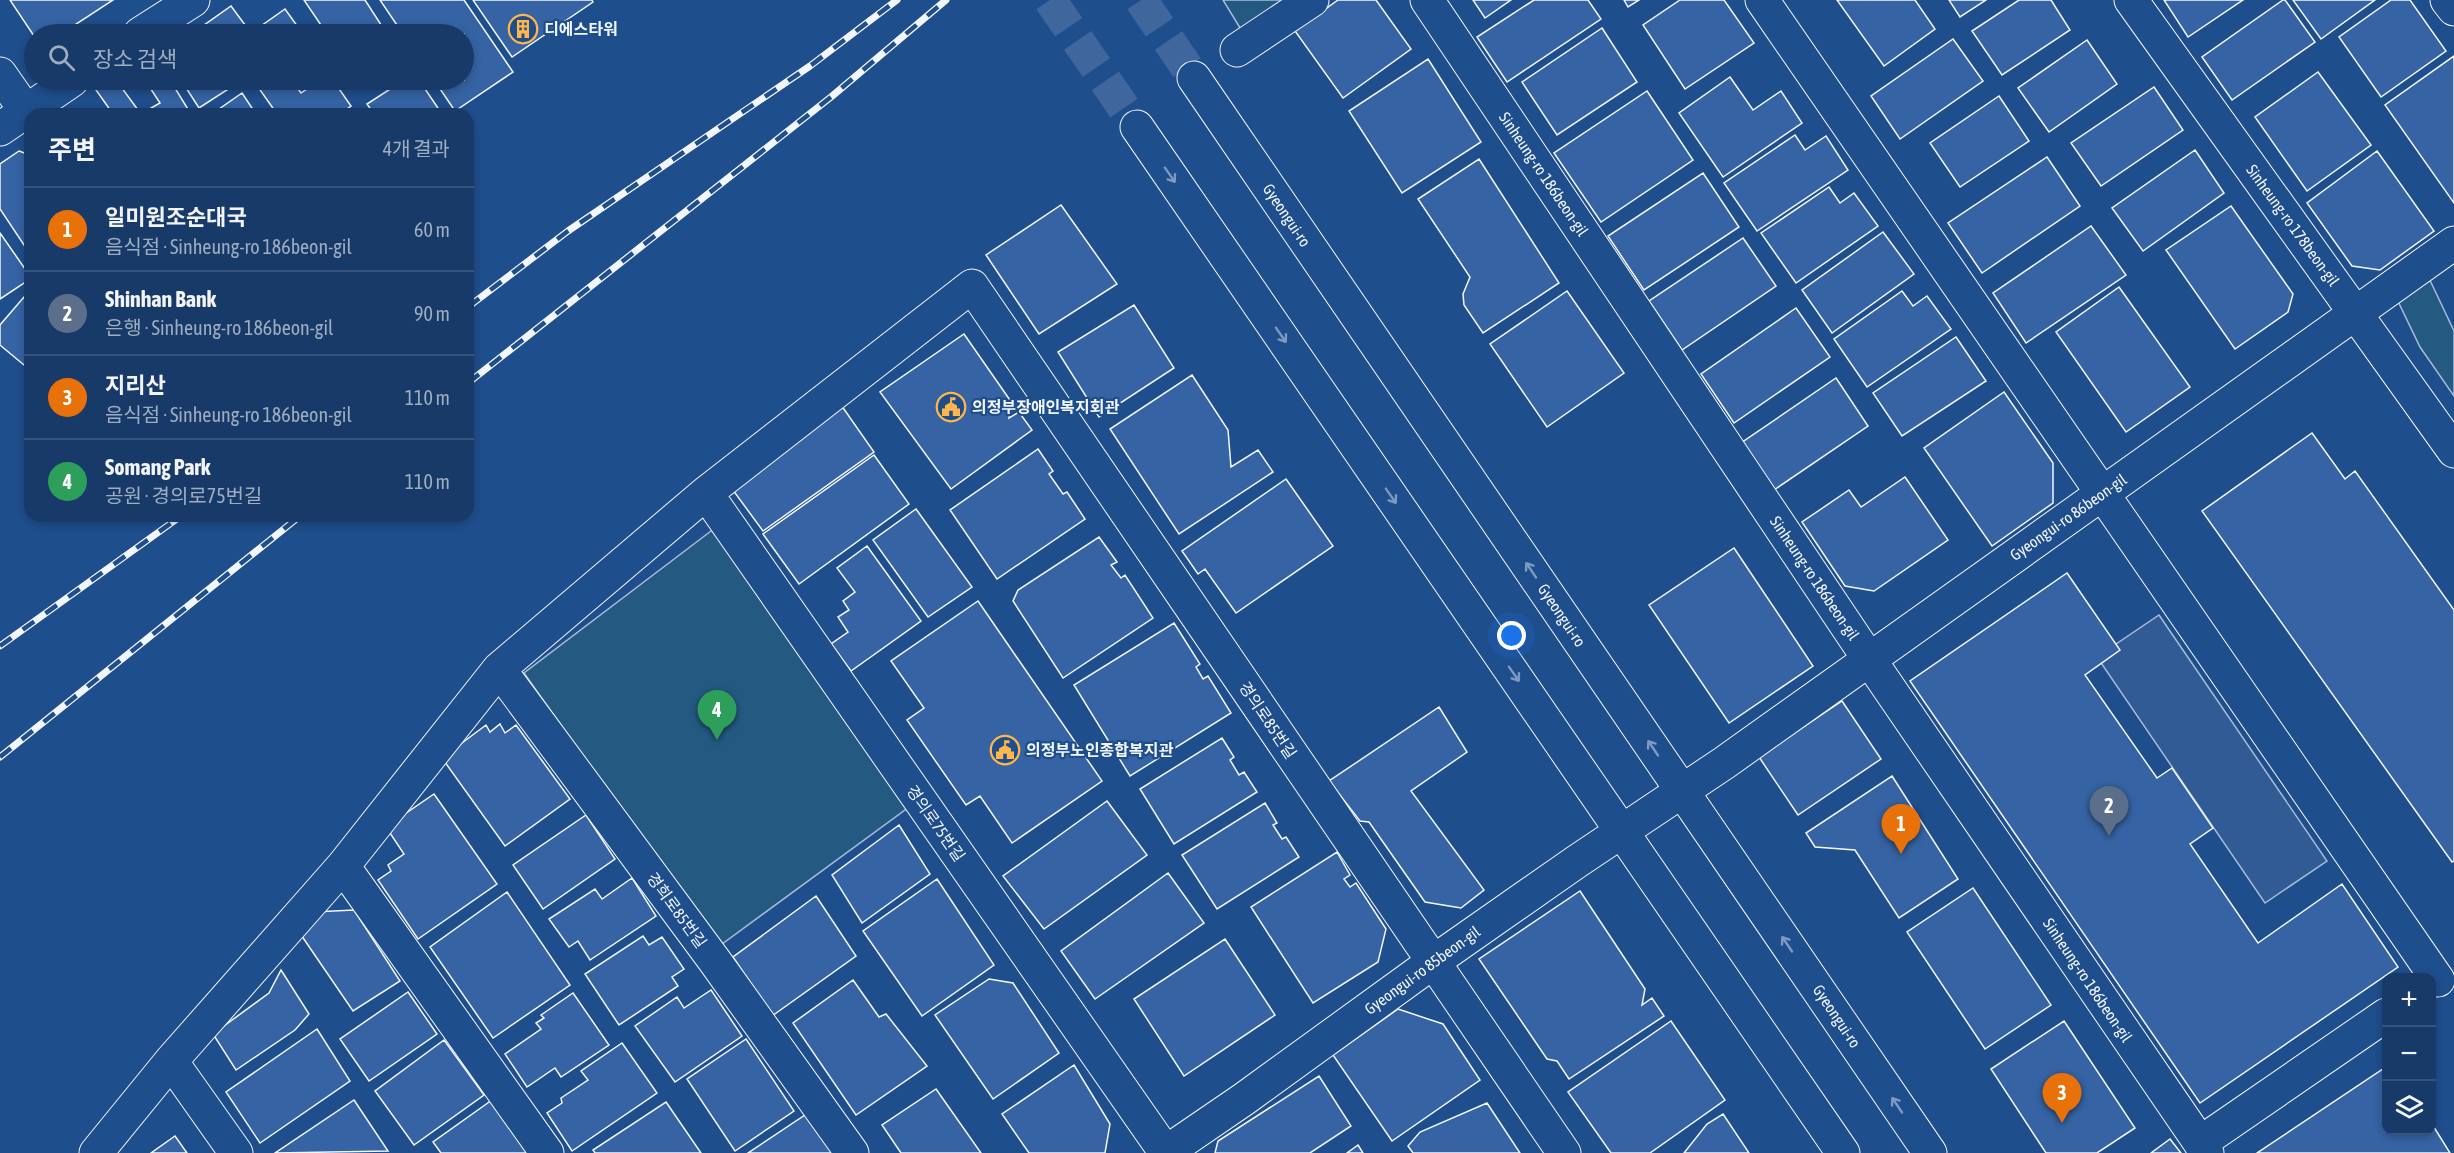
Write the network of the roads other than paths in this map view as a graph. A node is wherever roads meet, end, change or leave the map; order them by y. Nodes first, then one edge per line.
1 (193, 0) edge
2 (1312, 0) edge
3 (1427, 0) edge
4 (1762, 0) edge
5 (2131, 0) edge
6 (2447, 0) edge
7 (2454, 9) edge
8 (156, 24) edge
9 (1238, 50) dead end
10 (0, 74) edge
11 (1194, 78) tunnel mouth
12 (58, 90) edge
13 (33, 108) edge
14 (18, 119) edge
15 (1137, 127) tunnel mouth
16 (2454, 243) edge
17 (2356, 313) junction
18 (2454, 451) edge
19 (706, 493) junction
20 (2102, 494) junction
21 (1869, 659) junction
22 (500, 669) junction
23 (1683, 792) junction
24 (1622, 831) junction
25 (343, 866) junction
26 (1433, 962) junction
27 (2441, 977) edge
28 (2382, 1019) edge
29 (171, 1061) junction
30 (2203, 1148) edge
31 (96, 1153) edge
32 (236, 1153) edge
33 (547, 1153) edge
34 (852, 1153) edge
35 (1166, 1153) edge
36 (1564, 1153) edge
37 (1844, 1153) edge
38 (1930, 1153) edge

1 - 8 street
2 - 9 street
3 - 21 street, Sinheung-ro 186beon-gil
4 - 20 street
5 - 17 street, Sinheung-ro 178beon-gil
6 - 7 street
10 - 14 street
23 -> 11 street, Gyeongui-ro
12 - 13 street
15 -> 24 street
16 - 17 street, Gyeongui-ro 86beon-gil
17 - 18 street, Sinheung-ro 178beon-gil
17 - 20 street, Gyeongui-ro 86beon-gil
19 - 22 street
19 - 26 street, 경의로85번길
19 - 35 street, 경의로75번길
20 - 21 street, Gyeongui-ro 86beon-gil
20 - 27 street
21 - 23 street, Gyeongui-ro 86beon-gil
21 - 30 street, Sinheung-ro 186beon-gil
22 - 25 street
22 - 34 street, 경희로85번길
23 - 24 street, Gyeongui-ro 85beon-gil
38 -> 23 street, Gyeongui-ro
24 - 26 street, Gyeongui-ro 85beon-gil
24 - 37 street
25 - 29 street
25 - 33 street
26 - 35 street, Gyeongui-ro 85beon-gil
26 - 36 street, 경의로85번길
28 - 30 street
29 - 31 street
29 - 32 street

